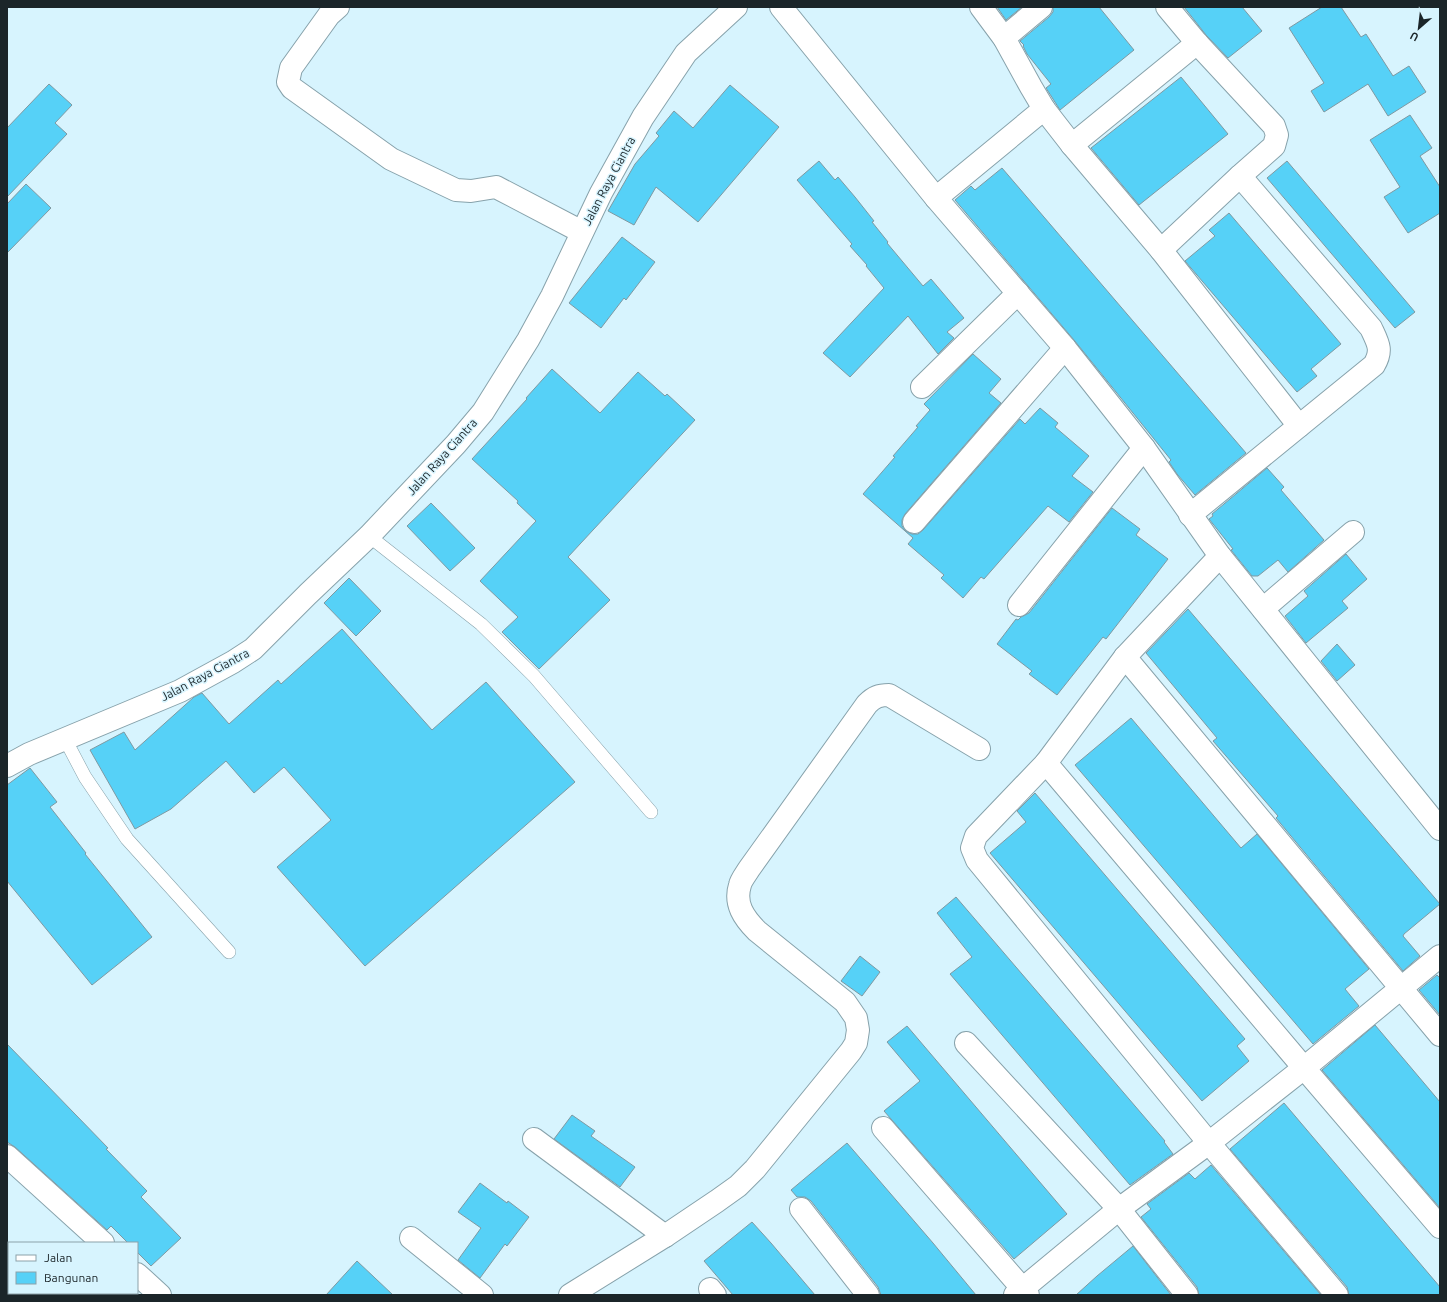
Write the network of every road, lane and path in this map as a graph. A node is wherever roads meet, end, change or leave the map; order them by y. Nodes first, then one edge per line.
1 (338, 7) edge
2 (736, 7) edge
3 (781, 7) edge
4 (981, 7) edge
5 (1040, 7) edge
6 (1167, 7) edge
7 (1004, 38) junction
8 (1197, 43) junction
9 (1044, 109) junction
10 (1072, 145) junction
11 (1240, 176) junction
12 (936, 198) junction
13 (582, 232) junction
14 (1161, 250) junction
15 (1018, 293) junction
16 (1064, 348) junction
17 (922, 387) dead end
18 (1299, 426) junction
19 (1144, 448) junction
20 (1190, 515) junction
21 (914, 522) dead end
22 (1353, 532) dead end
23 (369, 536) junction
24 (1220, 556) junction
25 (1019, 605) dead end
26 (1263, 609) junction
27 (1125, 657) junction
28 (65, 739) junction
29 (978, 749) dead end
30 (1046, 763) junction
31 (7, 766) edge
32 (651, 812) dead end
33 (1440, 829) edge
34 (229, 952) dead end
35 (1440, 956) edge
36 (1400, 988) junction
37 (1440, 1035) edge
38 (966, 1043) dead end
39 (1304, 1068) junction
40 (883, 1128) dead end
41 (534, 1139) dead end
42 (1209, 1143) junction
43 (7, 1156) edge
44 (801, 1209) dead end
45 (1119, 1209) junction
46 (1440, 1227) edge
47 (665, 1236) junction
48 (411, 1238) dead end
49 (102, 1242) edge
50 (138, 1275) edge
51 (1022, 1293) edge
52 (160, 1295) edge
53 (482, 1295) edge
54 (570, 1295) edge
55 (868, 1295) edge
56 (1187, 1295) edge
57 (1337, 1295) edge

1 - 13 street
2 - 13 street, Jalan Raya Ciantra
3 - 12 street
4 - 7 street
5 - 7 street
6 - 8 street
7 - 9 street
8 - 10 street
8 - 11 street
9 - 10 street
9 - 12 street
10 - 14 street
11 - 14 street
11 - 18 street
12 - 15 street
13 - 23 street, Jalan Raya Ciantra
14 - 18 street
15 - 16 street
15 - 17 street
16 - 19 street
16 - 21 street
18 - 20 street
19 - 20 street
19 - 25 street
20 - 24 street
22 - 26 street
23 - 28 street, Jalan Raya Ciantra
23 - 32 lane
24 - 26 street
24 - 27 street
26 - 33 street
27 - 30 street
27 - 36 street
28 - 31 street, Jalan Raya Ciantra
28 - 34 lane
29 - 47 street
30 - 39 street
30 - 42 street
35 - 36 street
36 - 37 street
36 - 39 street
38 - 45 street
39 - 42 street
39 - 46 street
40 - 51 street
41 - 47 street
42 - 45 street
42 - 57 street
43 - 49 street
44 - 55 street
45 - 51 street
45 - 56 street
47 - 54 street
48 - 53 street
50 - 52 street

